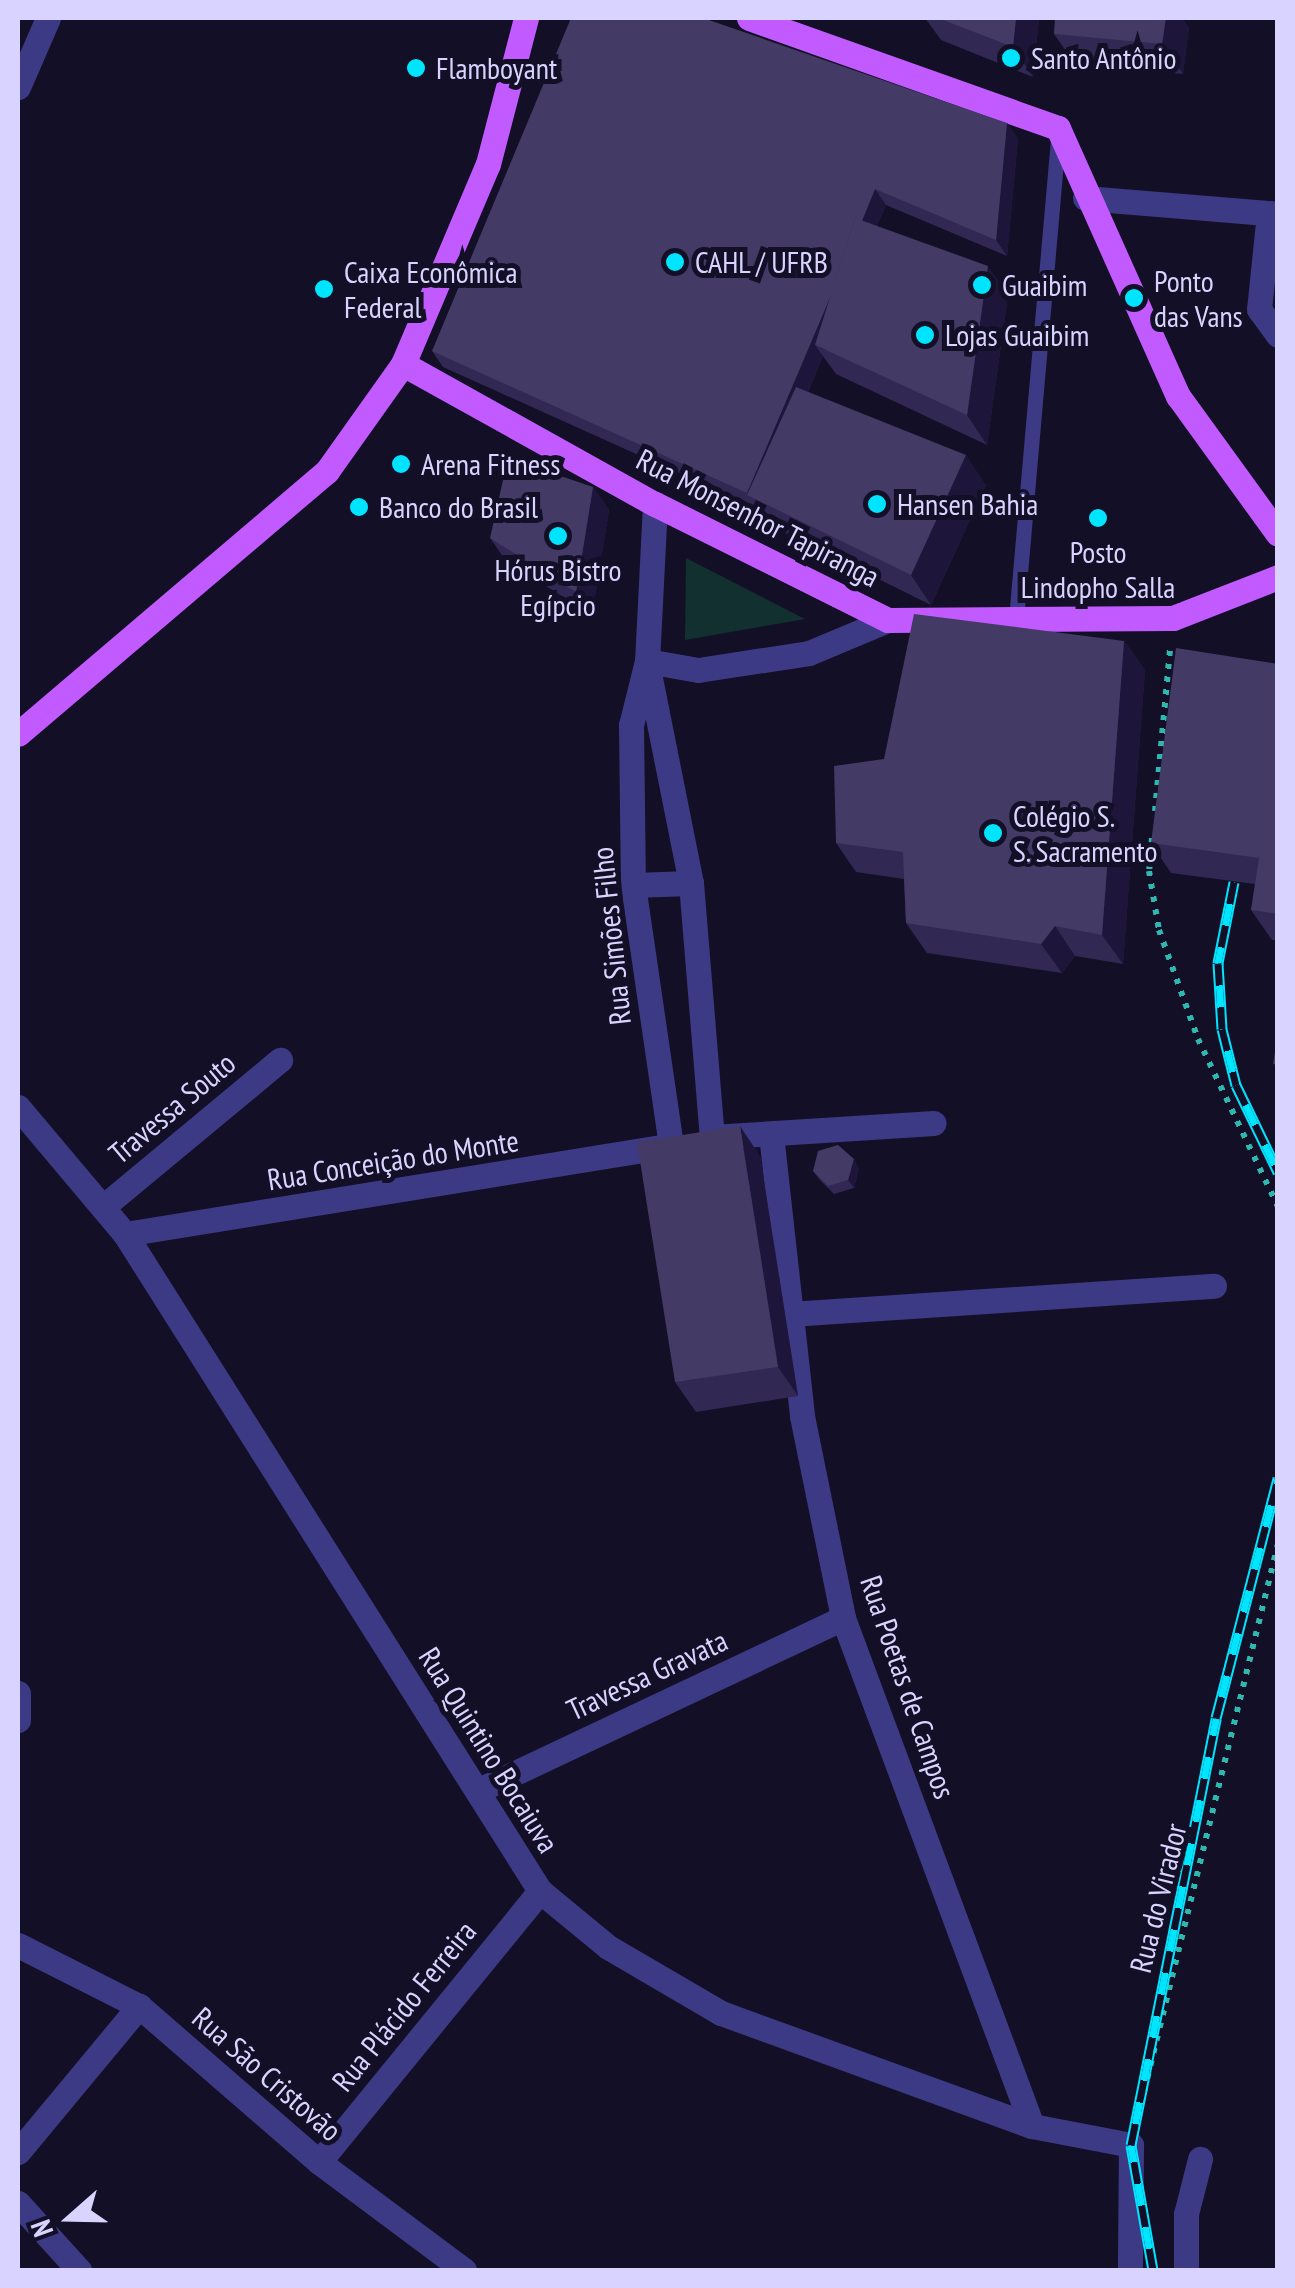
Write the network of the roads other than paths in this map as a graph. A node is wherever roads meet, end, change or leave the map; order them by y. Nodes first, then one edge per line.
1 (48, 18) edge
2 (526, 18) edge
3 (749, 18) edge
4 (18, 87) edge
5 (1058, 128) junction
6 (1085, 198) junction
7 (1273, 214) edge
8 (1278, 335) edge
9 (403, 364) junction
10 (655, 504) junction
11 (1278, 534) edge
12 (1278, 576) edge
13 (1016, 619) junction
14 (888, 620) junction
15 (646, 661) junction
16 (18, 734) edge
17 (691, 883) junction
18 (632, 885) junction
19 (280, 1060) dead end
20 (18, 1107) edge
21 (934, 1123) dead end
22 (771, 1134) junction
23 (712, 1137) junction
24 (671, 1145) junction
25 (104, 1206) junction
26 (125, 1234) junction
27 (1214, 1286) dead end
28 (790, 1314) junction
29 (844, 1618) junction
30 (18, 1693) edge
31 (18, 1720) edge
32 (478, 1791) junction
33 (540, 1891) junction
34 (18, 1945) edge
35 (139, 2006) junction
36 (1032, 2126) junction
37 (18, 2152) edge
38 (1200, 2159) dead end
39 (319, 2162) junction
40 (18, 2203) edge
41 (79, 2270) edge
42 (464, 2270) edge
43 (1130, 2270) edge
44 (1186, 2270) edge

1 - 4 street
2 - 9 main road
3 - 5 main road
5 - 6 main road
5 - 13 lane
6 - 7 street
6 - 11 main road
7 - 8 street
9 - 10 main road, Rua Monsenhor Tapiranga
9 - 16 main road
10 - 14 main road, Rua Monsenhor Tapiranga
10 - 15 street, Rua Simões Filho
12 - 13 main road, Rua Monsenhor Tapiranga
13 - 14 main road, Rua Monsenhor Tapiranga
14 - 15 street
15 - 17 street, Rua Simões Filho
15 - 18 street, Rua Simões Filho
17 - 18 street
17 - 23 street, Rua Simões Filho
18 - 24 street, Rua Simões Filho
19 - 25 street, Travessa Souto
20 - 25 street, Rua Quintino Bocaiuva
21 - 22 street, Rua Conceição do Monte
22 - 23 street, Rua Conceição do Monte
22 - 28 street, Rua Poetas de Campos
23 - 24 street, Rua Conceição do Monte
24 - 26 street, Rua Conceição do Monte
25 - 26 street, Rua Quintino Bocaiuva
26 - 32 street, Rua Quintino Bocaiuva
27 - 28 street
28 - 29 street, Rua Poetas de Campos
29 - 32 street, Travessa Gravata
29 - 36 street, Rua Poetas de Campos
30 - 31 street
32 - 33 street, Rua Quintino Bocaiuva
33 - 36 street, Rua Quintino Bocaiuva
33 - 39 street, Rua Plácido Ferreira
34 - 35 street, Rua São Cristovão
35 - 37 street
35 - 39 street, Rua São Cristovão
36 - 43 street, Rua Quintino Bocaiuva
38 - 44 street
39 - 42 street, Rua São Cristovão
40 - 41 street

